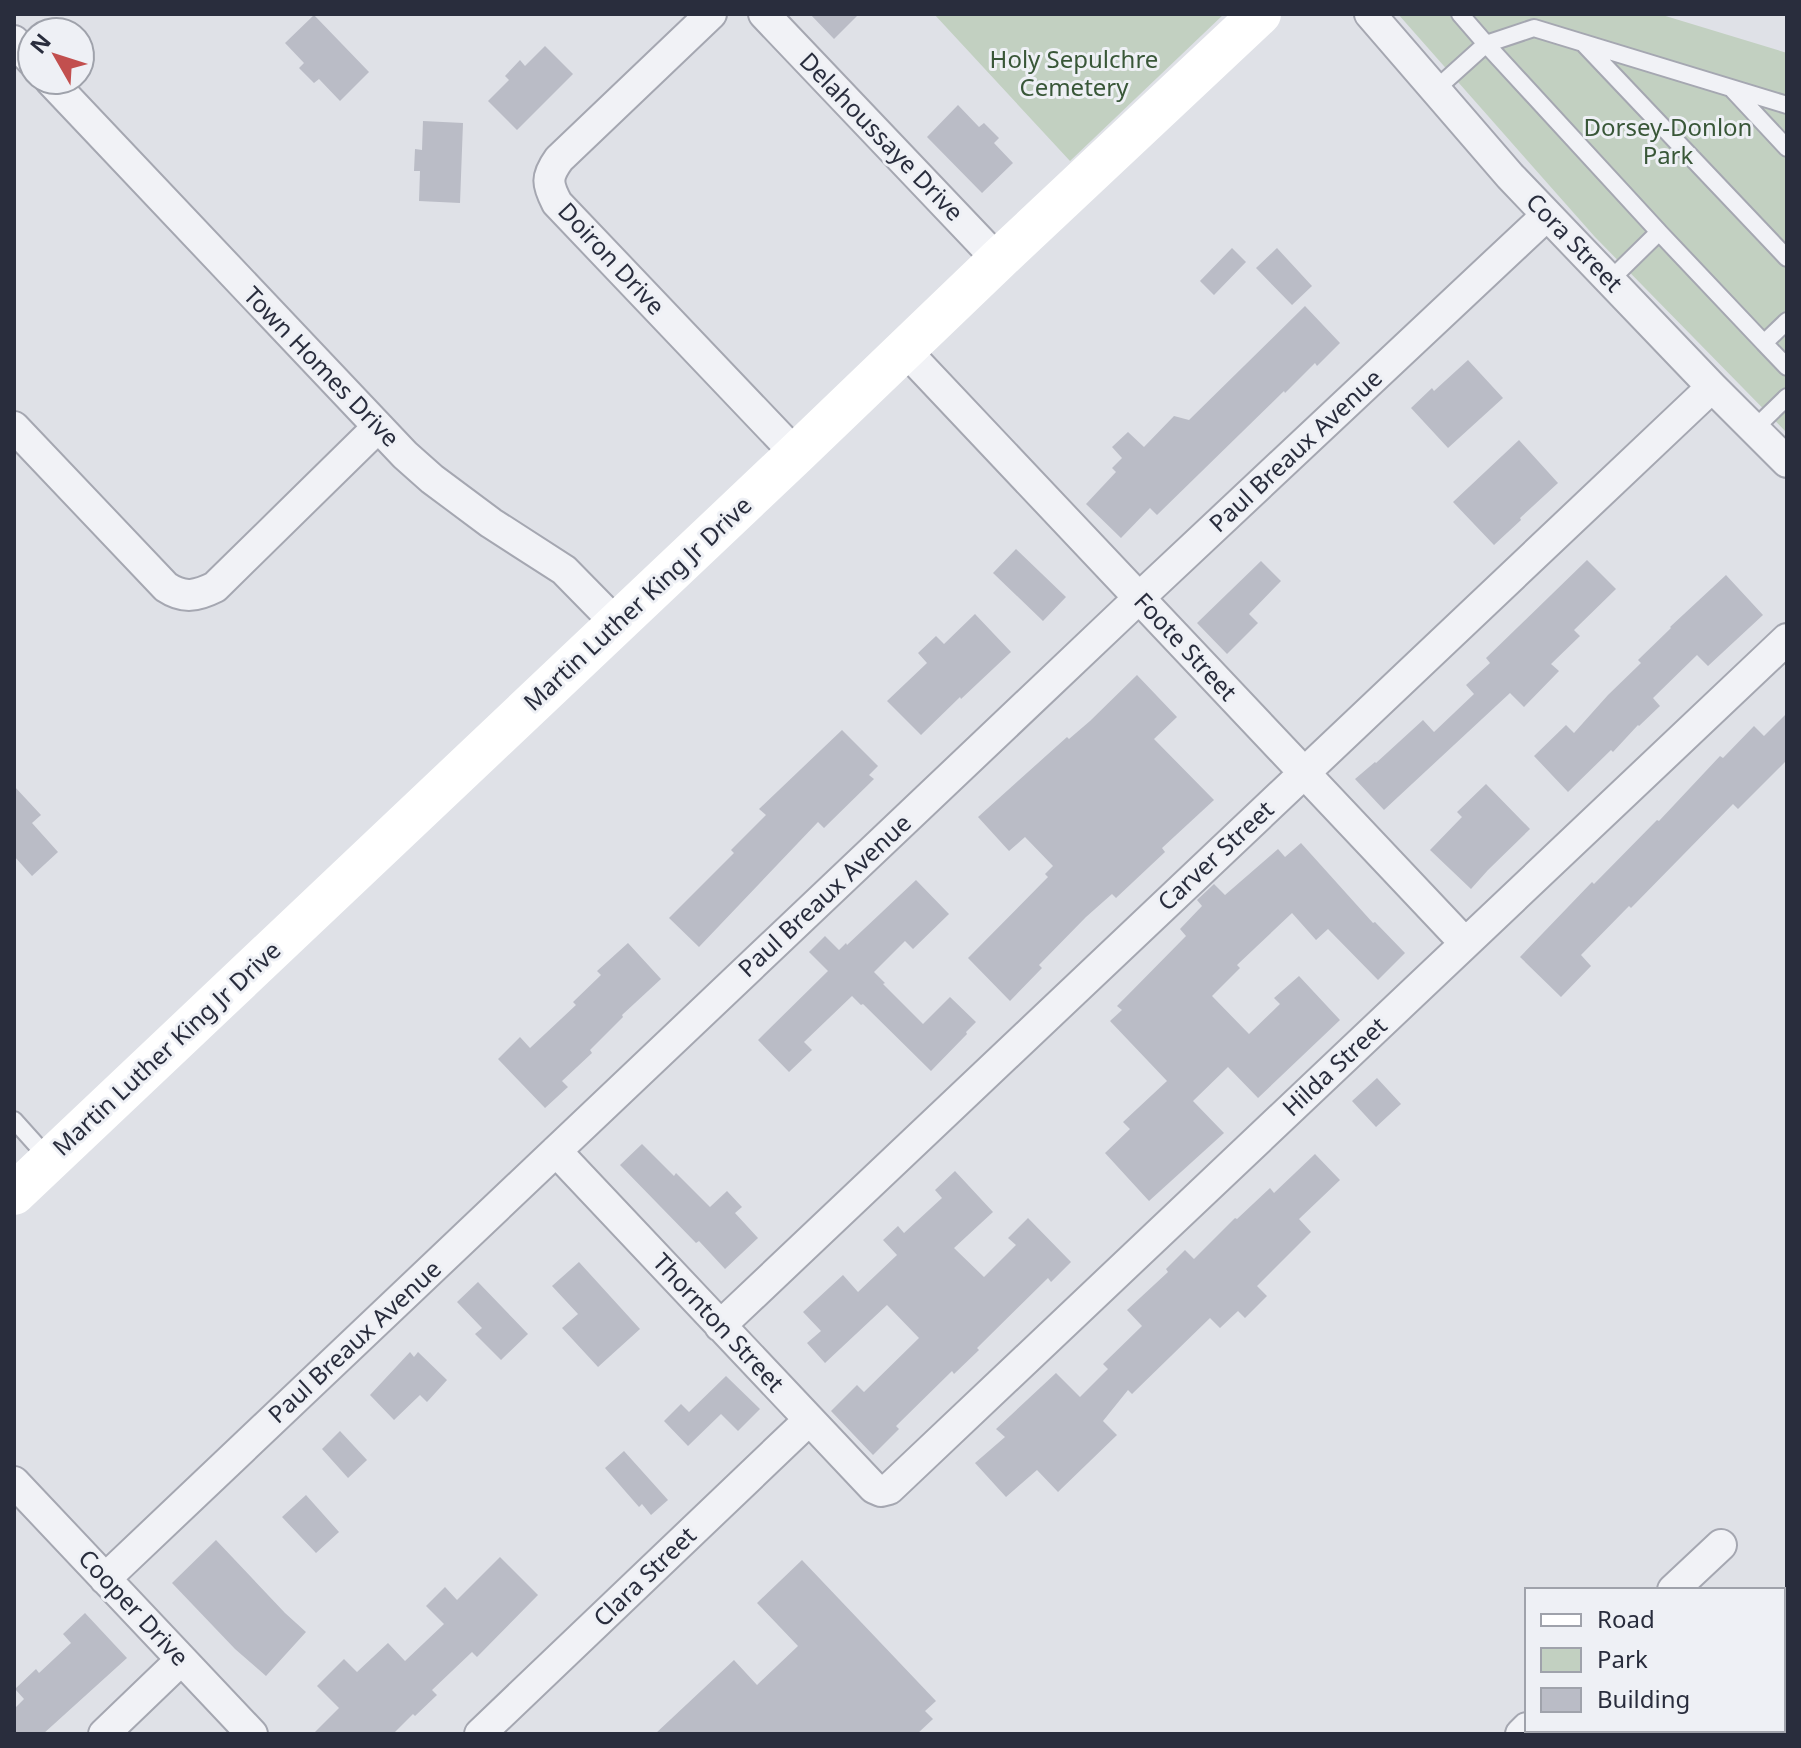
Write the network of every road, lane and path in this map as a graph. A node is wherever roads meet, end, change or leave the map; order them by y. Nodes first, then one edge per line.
1 (764, 14) edge
2 (1260, 14) edge
3 (1370, 14) edge
4 (1460, 14) edge
5 (698, 18) edge
6 (1583, 43) junction
7 (1486, 44) junction
8 (1731, 88) junction
9 (1436, 89) junction
10 (65, 96) edge
11 (1787, 105) edge
12 (1787, 148) edge
13 (1547, 215) junction
14 (1659, 232) junction
15 (1787, 258) edge
16 (998, 260) junction
17 (1610, 280) junction
18 (1787, 321) edge
19 (1764, 343) junction
20 (905, 350) junction
21 (1787, 367) edge
22 (1712, 387) junction
23 (1787, 397) edge
24 (14, 427) edge
25 (377, 428) junction
26 (1754, 429) junction
27 (796, 454) junction
28 (1787, 462) edge
29 (1139, 598) junction
30 (617, 624) junction
31 (1787, 639) edge
32 (1304, 773) junction
33 (1465, 943) junction
34 (14, 1120) edge
35 (556, 1151) junction
36 (50, 1160) junction
37 (14, 1194) edge
38 (720, 1326) junction
39 (809, 1420) junction
40 (14, 1482) edge
41 (881, 1491) joint
42 (1721, 1545) dead end
43 (105, 1579) junction
44 (1675, 1588) edge
45 (181, 1660) junction
46 (104, 1734) edge
47 (252, 1734) edge
48 (480, 1734) edge

1 - 16 street, Delahoussaye Drive
2 - 16 street, Martin Luther King Jr Drive
3 - 9 street, Cora Street
4 - 7 lane
5 - 27 street, Doiron Drive
6 - 7 lane
6 - 8 lane
6 - 15 lane
7 - 9 lane
7 - 14 lane
8 - 11 lane
8 - 12 lane
9 - 13 street, Cora Street
10 - 25 street, Town Homes Drive
13 - 17 street, Cora Street
13 - 29 street, Paul Breaux Avenue
14 - 17 lane
14 - 19 lane
16 - 20 street, Martin Luther King Jr Drive
17 - 22 street, Cora Street
18 - 19 lane
19 - 21 lane
20 - 27 street, Martin Luther King Jr Drive
20 - 29 street, Foote Street
22 - 26 street, Cora Street
22 - 32 street, Carver Street
23 - 26 lane
24 - 25 street
25 - 30 street, Town Homes Drive
26 - 28 street, Cora Street
27 - 30 street, Martin Luther King Jr Drive
29 - 32 street, Foote Street
29 - 35 street, Paul Breaux Avenue
30 - 36 street, Martin Luther King Jr Drive
31 - 33 street, Hilda Street
32 - 33 street, Foote Street
32 - 38 street, Carver Street
33 - 41 street, Hilda Street
34 - 36 lane
35 - 38 street, Thornton Street
35 - 43 street, Paul Breaux Avenue
36 - 37 street, Martin Luther King Jr Drive
38 - 39 street, Thornton Street
39 - 41 street, Thornton Street
39 - 48 street, Clara Street
40 - 43 street, Cooper Drive
42 - 44 street
43 - 45 street, Cooper Drive
45 - 46 street
45 - 47 street, Cooper Drive

